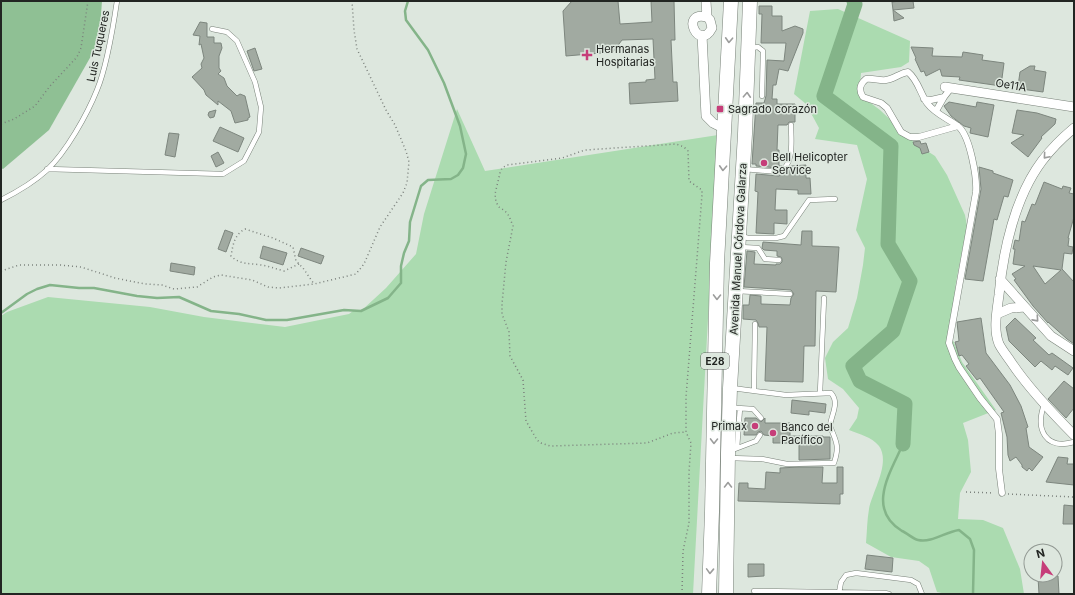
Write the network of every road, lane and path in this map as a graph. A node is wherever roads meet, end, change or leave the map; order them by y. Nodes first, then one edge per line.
1 (88, 1) edge
2 (117, 1) edge
3 (352, 1) edge
4 (706, 1) edge
5 (731, 1) edge
6 (750, 1) edge
7 (707, 17) junction
8 (212, 29) dead end
9 (702, 36) junction
10 (749, 48) junction
11 (948, 88) joint
12 (762, 96) dead end
13 (944, 97) junction
14 (924, 99) junction
15 (1074, 107) edge
16 (936, 111) junction
17 (1, 124) edge
18 (791, 125) dead end
19 (958, 126) junction
20 (1074, 128) edge
21 (725, 129) junction
22 (745, 134) junction
23 (47, 169) junction
24 (743, 169) junction
25 (835, 199) dead end
26 (1, 200) edge
27 (739, 241) junction
28 (779, 260) dead end
29 (299, 264) junction
30 (1, 271) edge
31 (1000, 279) junction
32 (314, 284) junction
33 (735, 291) junction
34 (790, 294) dead end
35 (824, 298) dead end
36 (1025, 307) junction
37 (997, 314) junction
38 (755, 324) dead end
39 (1074, 351) edge
40 (730, 388) junction
41 (754, 390) junction
42 (820, 393) junction
43 (1044, 405) junction
44 (735, 408) junction
45 (761, 418) dead end
46 (686, 432) junction
47 (760, 435) dead end
48 (1074, 435) edge
49 (1074, 442) edge
50 (731, 453) junction
51 (966, 492) dead end
52 (1002, 493) junction
53 (1074, 497) edge
54 (712, 512) junction
55 (728, 512) junction
56 (754, 591) dead end
57 (839, 593) junction
58 (682, 594) edge
59 (709, 594) edge
60 (726, 594) edge
61 (889, 594) edge
62 (922, 594) edge

1 - 17 path
2 - 23 lane, Luis Tuqueres
3 - 32 path
4 - 7 street
5 -> 21 main road, Avenida Manuel Córdova Galarza / E28
6 - 10 main road, Avenida Manuel Córdova Galarza / E28
7 - 9 street
7 - 9 street
8 - 23 lane
9 - 21 street
10 - 12 lane
22 -> 10 main road, Avenida Manuel Córdova Galarza / E28
11 - 13 street
11 - 15 street, Oe11A
13 - 14 street
13 - 16 street
14 - 16 street
14 - 19 street
16 - 19 street
18 - 24 lane
19 - 52 street
20 -> 31 street
21 - 22 main road
21 -> 54 main road, Avenida Manuel Córdova Galarza / E28
22 - 24 main road, Avenida Manuel Córdova Galarza / E28
23 - 26 lane, Luis Tuqueres
24 - 27 main road, Avenida Manuel Córdova Galarza / E28
25 - 27 lane
27 - 28 lane
27 - 33 main road, Avenida Manuel Córdova Galarza / E28
29 - 29 path
29 - 32 path
30 - 32 path
31 - 36 street
31 - 37 street
33 - 34 lane
33 - 40 main road, Avenida Manuel Córdova Galarza / E28
35 - 42 lane
36 - 37 street
36 -> 39 street
37 - 43 street
38 - 41 lane
40 - 41 lane
40 - 44 main road, Avenida Manuel Córdova Galarza / E28
41 - 42 lane
42 - 50 lane
43 - 48 street
43 - 49 lane
44 - 45 lane
44 - 50 main road, Avenida Manuel Córdova Galarza / E28
46 - 46 path
46 - 58 path
47 - 50 lane
55 -> 50 main road, Avenida Manuel Córdova Galarza / E28
51 - 52 path
52 - 53 path
54 - 55 main road
54 -> 59 main road, Avenida Manuel Córdova Galarza / E28
55 - 60 main road, Avenida Manuel Córdova Galarza / E28
56 - 57 lane
57 - 61 lane
57 - 62 lane

